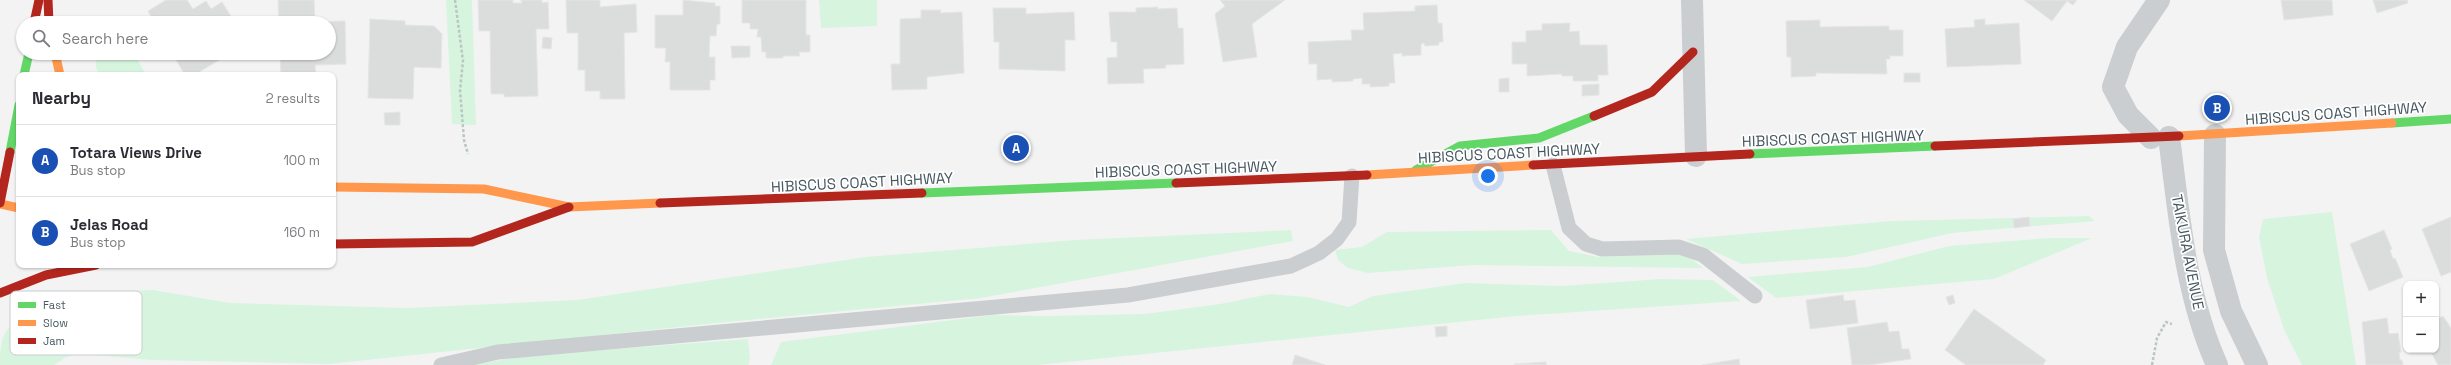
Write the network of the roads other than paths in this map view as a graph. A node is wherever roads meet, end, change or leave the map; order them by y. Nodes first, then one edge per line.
1 (38, 0) edge
2 (48, 0) edge
3 (1692, 0) edge
4 (2154, 5) edge
5 (35, 16) edge
6 (49, 16) edge
7 (1693, 52) junction
8 (27, 60) edge
9 (57, 60) edge
10 (25, 72) edge
11 (59, 72) edge
12 (2451, 119) edge
13 (16, 134) edge
14 (2215, 134) junction
15 (2160, 137) junction
16 (0, 151) edge
17 (14, 153) edge
18 (1696, 156) junction
19 (1553, 165) junction
20 (1410, 173) junction
21 (1352, 176) junction
22 (336, 187) edge
23 (0, 204) edge
24 (16, 207) edge
25 (569, 207) junction
26 (336, 244) edge
27 (80, 268) edge
28 (0, 293) edge
29 (1755, 296) dead end
30 (441, 365) edge
31 (2217, 365) edge
32 (2257, 365) edge

1 - 5 main road
2 - 6 main road
3 - 7 street
4 - 15 street
7 - 18 street
7 - 20 main road
8 - 10 main road
9 - 11 main road
12 - 14 main road, HIBISCUS COAST HIGHWAY
13 - 17 main road
14 - 15 main road, HIBISCUS COAST HIGHWAY
14 - 32 street, TAIKURA AVENUE
15 - 18 main road, HIBISCUS COAST HIGHWAY
15 - 31 street, TAIKURA AVENUE
16 - 17 main road
17 - 23 main road
18 - 19 main road, HIBISCUS COAST HIGHWAY
19 - 20 main road, HIBISCUS COAST HIGHWAY
19 - 29 lane
20 - 21 main road, HIBISCUS COAST HIGHWAY
21 - 25 main road, HIBISCUS COAST HIGHWAY
21 - 30 lane
22 - 25 main road, HIBISCUS COAST HIGHWAY
23 - 24 main road
25 - 26 main road, HIBISCUS COAST HIGHWAY
27 - 28 main road

